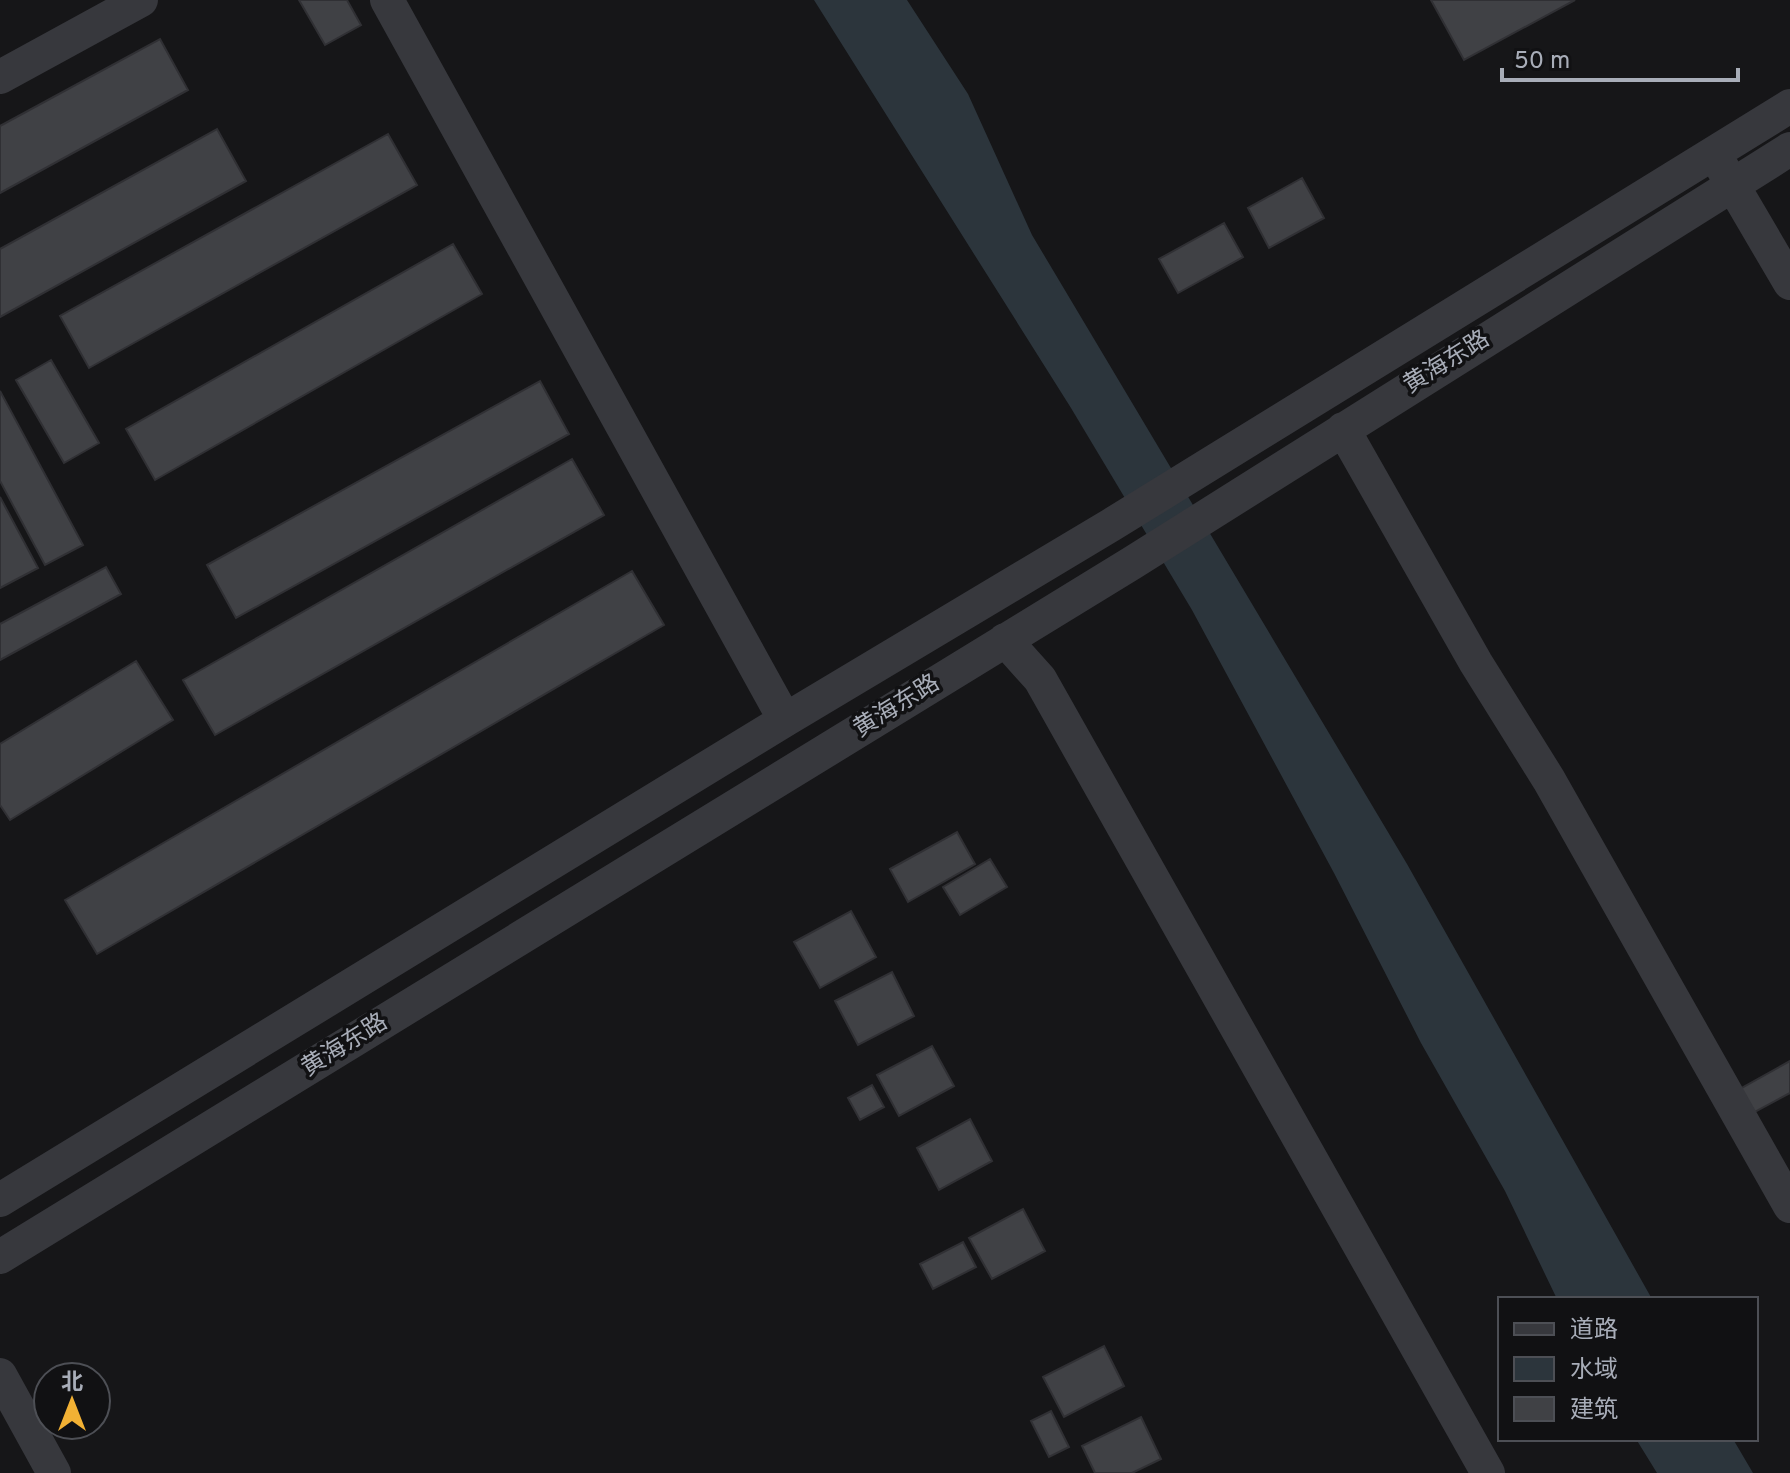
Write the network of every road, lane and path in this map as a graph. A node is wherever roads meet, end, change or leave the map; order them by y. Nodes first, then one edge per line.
1 (141, 0) edge
2 (387, 0) edge
3 (0, 77) edge
4 (1790, 106) edge
5 (1790, 149) edge
6 (1713, 153) junction
7 (1732, 184) junction
8 (1790, 283) edge
9 (1343, 429) junction
10 (1005, 640) junction
11 (785, 720) junction
12 (0, 1200) edge
13 (1790, 1206) edge
14 (0, 1257) edge
15 (0, 1375) edge
16 (54, 1473) edge
17 (1488, 1473) edge

1 - 3 street
2 - 11 street
4 - 6 street, 黄海东路
5 - 7 street, 黄海东路
6 - 7 street
6 - 11 street, 黄海东路
7 - 8 street
7 - 9 street, 黄海东路
9 - 10 street, 黄海东路
9 - 13 street
10 - 14 street, 黄海东路
10 - 17 street
11 - 12 street, 黄海东路
15 - 16 street

